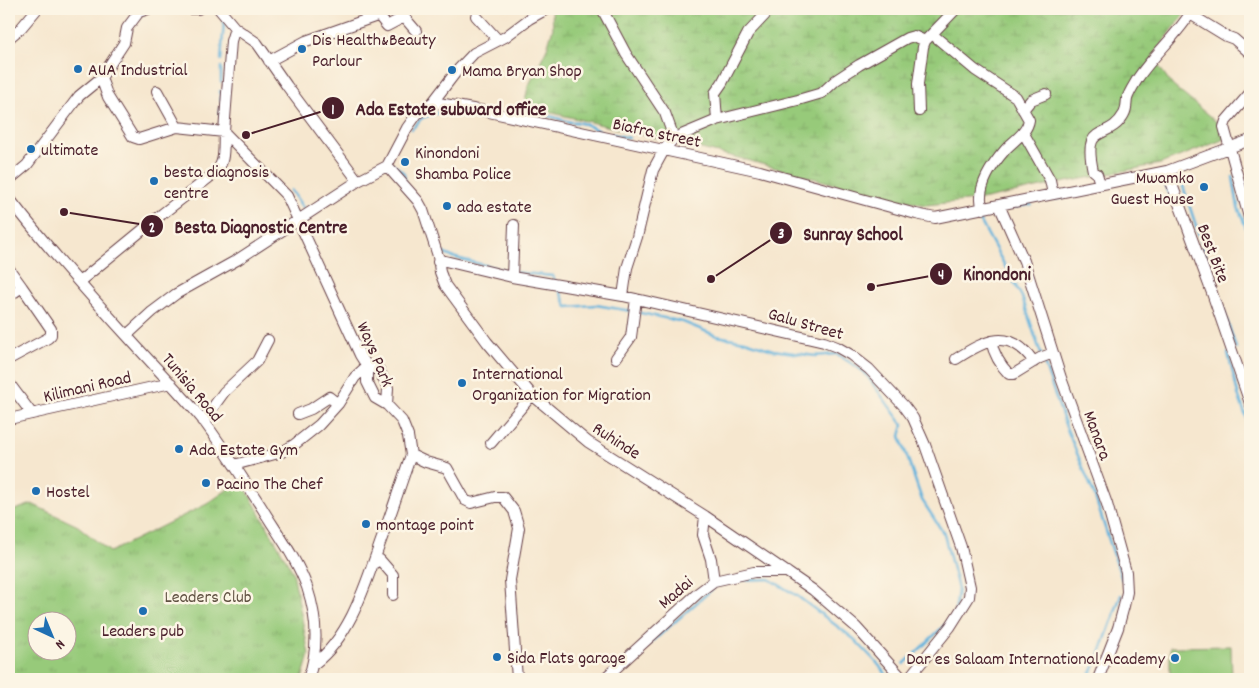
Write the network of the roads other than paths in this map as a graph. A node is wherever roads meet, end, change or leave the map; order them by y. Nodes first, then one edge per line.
1 (37, 9) edge
2 (148, 9) edge
3 (164, 9) edge
4 (198, 9) edge
5 (218, 9) edge
6 (547, 9) edge
7 (602, 9) edge
8 (767, 9) edge
9 (956, 9) edge
10 (1192, 12) edge
11 (476, 16) dead end
12 (235, 28) junction
13 (416, 31) dead end
14 (9, 38) edge
15 (928, 38) junction
16 (498, 40) junction
17 (1250, 53) edge
18 (269, 61) junction
19 (101, 78) junction
20 (157, 91) dead end
21 (1250, 92) edge
22 (1046, 94) dead end
23 (433, 102) junction
24 (1023, 110) junction
25 (920, 111) dead end
26 (717, 120) junction
27 (177, 127) junction
28 (224, 132) junction
29 (1023, 132) junction
30 (674, 138) junction
31 (1250, 140) edge
32 (1230, 148) junction
33 (664, 150) junction
34 (386, 166) junction
35 (1167, 171) junction
36 (9, 180) edge
37 (358, 181) junction
38 (1100, 184) junction
39 (1053, 194) junction
40 (9, 198) edge
41 (999, 205) junction
42 (1248, 205) edge
43 (983, 209) junction
44 (298, 219) junction
45 (1250, 221) edge
46 (514, 225) dead end
47 (438, 262) junction
48 (9, 269) edge
49 (512, 277) junction
50 (79, 282) junction
51 (22, 287) junction
52 (9, 296) edge
53 (623, 296) junction
54 (636, 299) junction
55 (127, 336) junction
56 (268, 340) dead end
57 (990, 341) junction
58 (1043, 357) junction
59 (616, 358) dead end
60 (9, 359) edge
61 (956, 359) dead end
62 (367, 366) junction
63 (9, 383) edge
64 (171, 383) junction
65 (532, 395) junction
66 (1250, 403) edge
67 (338, 404) junction
68 (387, 405) junction
69 (32, 414) junction
70 (298, 414) dead end
71 (9, 419) edge
72 (203, 421) junction
73 (491, 443) dead end
74 (411, 455) junction
75 (234, 465) junction
76 (705, 516) junction
77 (377, 562) junction
78 (788, 572) junction
79 (714, 581) junction
80 (393, 595) dead end
81 (314, 664) junction
82 (308, 679) edge
83 (517, 679) edge
84 (604, 679) edge
85 (903, 679) edge
86 (908, 679) edge
87 (1098, 679) edge

1 - 14 street
2 - 19 street
3 - 4 street
5 - 12 street
6 - 16 street
7 - 30 street
8 - 26 street
9 - 15 street
10 - 17 street
10 - 38 street
11 - 16 street
12 - 18 street
12 - 28 street
13 - 18 street
15 - 24 street
15 - 25 street
15 - 26 street
16 - 23 street
18 - 37 street
19 - 27 street
19 - 36 street
20 - 27 street
21 - 32 street
22 - 24 street
23 - 33 street, Biafra street
23 - 34 street
24 - 29 street
26 - 30 street
27 - 28 street
28 - 44 street, Ways Park
28 - 50 street
29 - 39 street
29 - 43 street
30 - 33 street
31 - 32 street, Biafra street
32 - 35 street, Biafra street
32 - 42 street
33 - 43 street, Biafra street
33 - 53 street
34 - 37 street
34 - 47 street, Ruhinde
35 - 38 street, Biafra street
35 - 66 street, Best Bite
37 - 44 street
38 - 39 street, Biafra street
39 - 41 street, Biafra street
40 - 50 street, Tunisia Road
41 - 43 street, Biafra street
41 - 58 street, Manara
42 - 45 street
44 - 55 street
44 - 62 street, Ways Park
46 - 49 street
47 - 49 street, Galu Street
47 - 65 street, Ruhinde
48 - 51 street
49 - 53 street, Galu Street
50 - 55 street, Tunisia Road
51 - 52 street
51 - 60 street
53 - 54 street, Galu Street
54 - 59 street
54 - 86 street, Galu Street
55 - 64 street, Tunisia Road
56 - 72 street
57 - 58 street
57 - 58 street
57 - 61 street
58 - 87 street, Manara
62 - 67 street
62 - 68 street, Ways Park
62 - 68 street
63 - 69 street
64 - 69 street, Kilimani Road
64 - 72 street, Tunisia Road
65 - 73 street
65 - 76 street, Ruhinde
67 - 70 street
67 - 75 street
68 - 74 street, Ways Park
69 - 71 street, Kilimani Road
72 - 75 street, Tunisia Road
74 - 77 street
74 - 83 street
75 - 81 street, Tunisia Road
76 - 78 street, Ruhinde
76 - 79 street
77 - 80 street
77 - 81 street
78 - 79 street, Madai
78 - 85 street, Ruhinde
79 - 84 street, Madai
81 - 82 street, Tunisia Road

